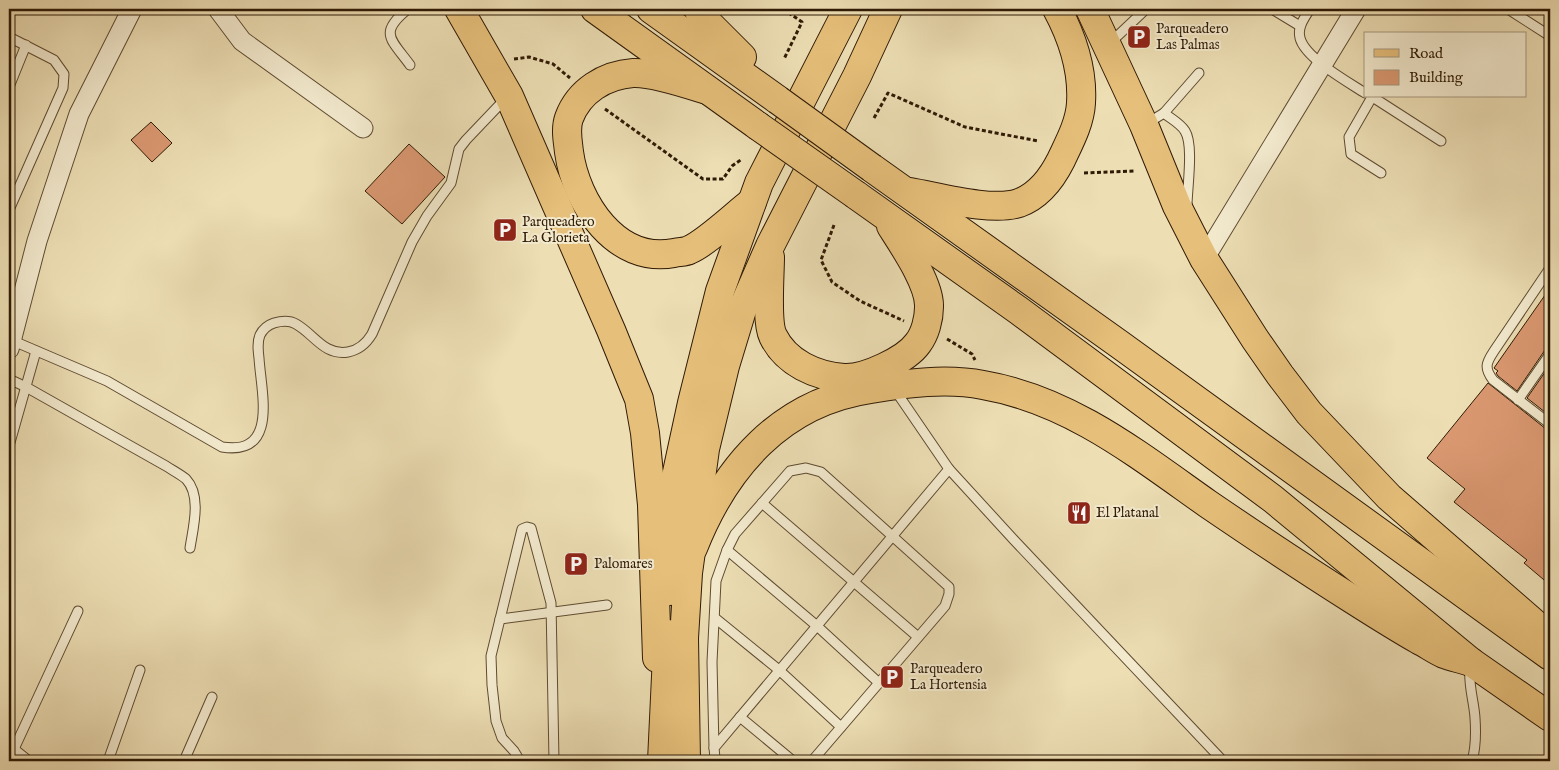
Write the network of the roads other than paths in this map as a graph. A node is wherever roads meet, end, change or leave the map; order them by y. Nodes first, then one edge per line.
1 (132, 9) edge
2 (218, 9) edge
3 (408, 9) edge
4 (459, 9) edge
5 (595, 9) edge
6 (651, 9) edge
7 (698, 9) edge
8 (1057, 9) edge
9 (1090, 9) edge
10 (1146, 9) edge
11 (1272, 9) edge
12 (1310, 9) edge
13 (1356, 9) edge
14 (1508, 9) edge
15 (845, 12) edge
16 (889, 14) edge
17 (1300, 26) junction
18 (1550, 36) edge
19 (9, 37) edge
20 (1108, 45) junction
21 (26, 46) junction
22 (410, 65) dead end
23 (1321, 65) junction
24 (1199, 73) dead end
25 (9, 86) edge
26 (707, 90) junction
27 (1364, 92) edge
28 (509, 96) junction
29 (1370, 98) edge
30 (1374, 98) edge
31 (778, 100) junction
32 (1154, 119) junction
33 (363, 128) dead end
34 (1441, 141) dead end
35 (1381, 173) dead end
36 (902, 190) junction
37 (752, 202) junction
38 (9, 210) edge
39 (885, 216) junction
40 (1186, 224) junction
41 (770, 246) junction
42 (1204, 259) junction
43 (1550, 268) edge
44 (10, 344) edge
45 (36, 351) junction
46 (1550, 354) edge
47 (9, 379) edge
48 (892, 386) junction
49 (26, 387) junction
50 (1518, 400) junction
51 (1550, 424) edge
52 (9, 446) edge
53 (949, 469) junction
54 (762, 504) junction
55 (893, 536) junction
56 (190, 548) dead end
57 (693, 548) junction
58 (726, 550) junction
59 (853, 583) junction
60 (607, 605) dead end
61 (78, 611) dead end
62 (551, 611) junction
63 (715, 618) junction
64 (500, 619) junction
65 (817, 626) junction
66 (918, 637) junction
67 (1550, 637) edge
68 (1550, 656) edge
69 (1470, 662) junction
70 (140, 670) dead end
71 (780, 670) junction
72 (879, 683) junction
73 (212, 697) dead end
74 (740, 717) junction
75 (1550, 717) edge
76 (842, 727) junction
77 (11, 747) edge
78 (714, 748) junction
79 (662, 750) edge
80 (29, 761) edge
81 (108, 761) edge
82 (184, 761) edge
83 (520, 761) edge
84 (554, 761) edge
85 (686, 761) edge
86 (718, 761) edge
87 (792, 761) edge
88 (812, 761) edge
89 (1223, 761) edge
90 (1472, 761) edge

1 - 44 street
2 - 33 street
3 - 22 lane
4 - 28 main road
5 - 26 main road
6 - 31 main road
7 - 31 main road
8 - 36 main road
9 - 20 main road
10 - 20 lane
11 - 17 lane
12 - 17 lane
13 - 23 street
14 - 18 lane
15 - 37 main road
16 - 41 main road
17 - 23 lane
19 - 21 lane
20 - 32 main road
21 - 25 lane
21 - 38 lane
23 - 27 lane
23 - 42 street
24 - 32 lane
26 - 37 main road
26 - 39 main road, bridge
28 - 45 lane
28 - 79 main road
29 - 35 lane
30 - 34 lane
31 - 36 main road, bridge
32 - 40 main road
32 - 40 lane
36 - 68 main road
37 - 79 main road
39 - 41 main road
39 - 69 main road
40 - 42 main road
41 - 57 main road
42 - 67 main road
43 - 50 lane
44 - 45 lane
45 - 49 lane
46 - 50 lane
47 - 49 lane
48 - 53 lane
48 - 57 main road
48 - 69 main road
49 - 52 lane
49 - 56 lane
50 - 51 lane
53 - 55 lane
53 - 89 lane
54 - 55 lane
54 - 58 lane
54 - 59 lane
55 - 59 lane
55 - 66 lane
57 - 85 main road
58 - 63 lane
58 - 65 lane
59 - 65 lane
59 - 66 lane
60 - 62 lane
61 - 77 lane
62 - 64 lane
62 - 64 lane
62 - 84 lane
63 - 71 lane
63 - 78 lane
64 - 83 lane
65 - 71 lane
65 - 72 lane
66 - 72 lane
69 - 75 main road
69 - 90 lane
70 - 81 lane
71 - 74 lane
71 - 76 lane
72 - 76 lane
73 - 82 lane
74 - 78 lane
74 - 87 lane
76 - 88 lane
77 - 80 lane
78 - 86 lane

